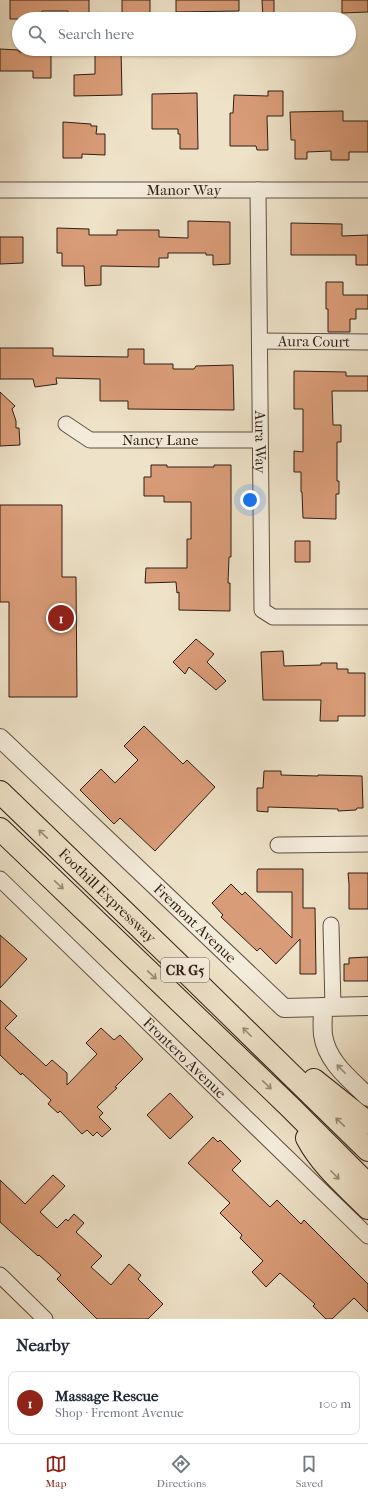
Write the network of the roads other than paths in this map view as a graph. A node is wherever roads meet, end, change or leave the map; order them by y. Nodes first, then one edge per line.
1 (0, 190) edge
2 (258, 190) junction
3 (368, 190) edge
4 (261, 341) junction
5 (368, 342) edge
6 (66, 424) dead end
7 (259, 440) junction
8 (368, 617) edge
9 (0, 738) edge
10 (0, 792) edge
11 (0, 829) edge
12 (368, 844) edge
13 (278, 845) dead end
14 (0, 879) edge
15 (331, 925) dead end
16 (368, 1006) edge
17 (328, 1007) junction
18 (284, 1068) junction
19 (368, 1097) edge
20 (290, 1107) junction
21 (368, 1123) edge
22 (368, 1150) edge
23 (368, 1185) edge
24 (368, 1208) edge
25 (368, 1236) edge
26 (0, 1275) edge
27 (45, 1319) edge

1 - 2 street, Manor Way
2 - 3 street, Manor Way
2 - 4 street, Aura Way
4 - 5 street, Aura Court
4 - 7 street, Aura Way
6 - 7 street, Nancy Lane
7 - 8 street, Aura Way
9 - 17 street, Fremont Avenue
18 -> 10 highway, Foothill Expressway / CR G5
11 -> 20 highway, Foothill Expressway / CR G5
12 - 13 street
14 - 25 street, Frontero Avenue
15 - 17 street
16 - 17 street, Fremont Avenue
19 -> 17 street
18 - 21 highway
22 -> 18 highway, Foothill Expressway / CR G5
20 - 23 highway, Foothill Expressway / CR G5
20 -> 24 highway
26 - 27 street

